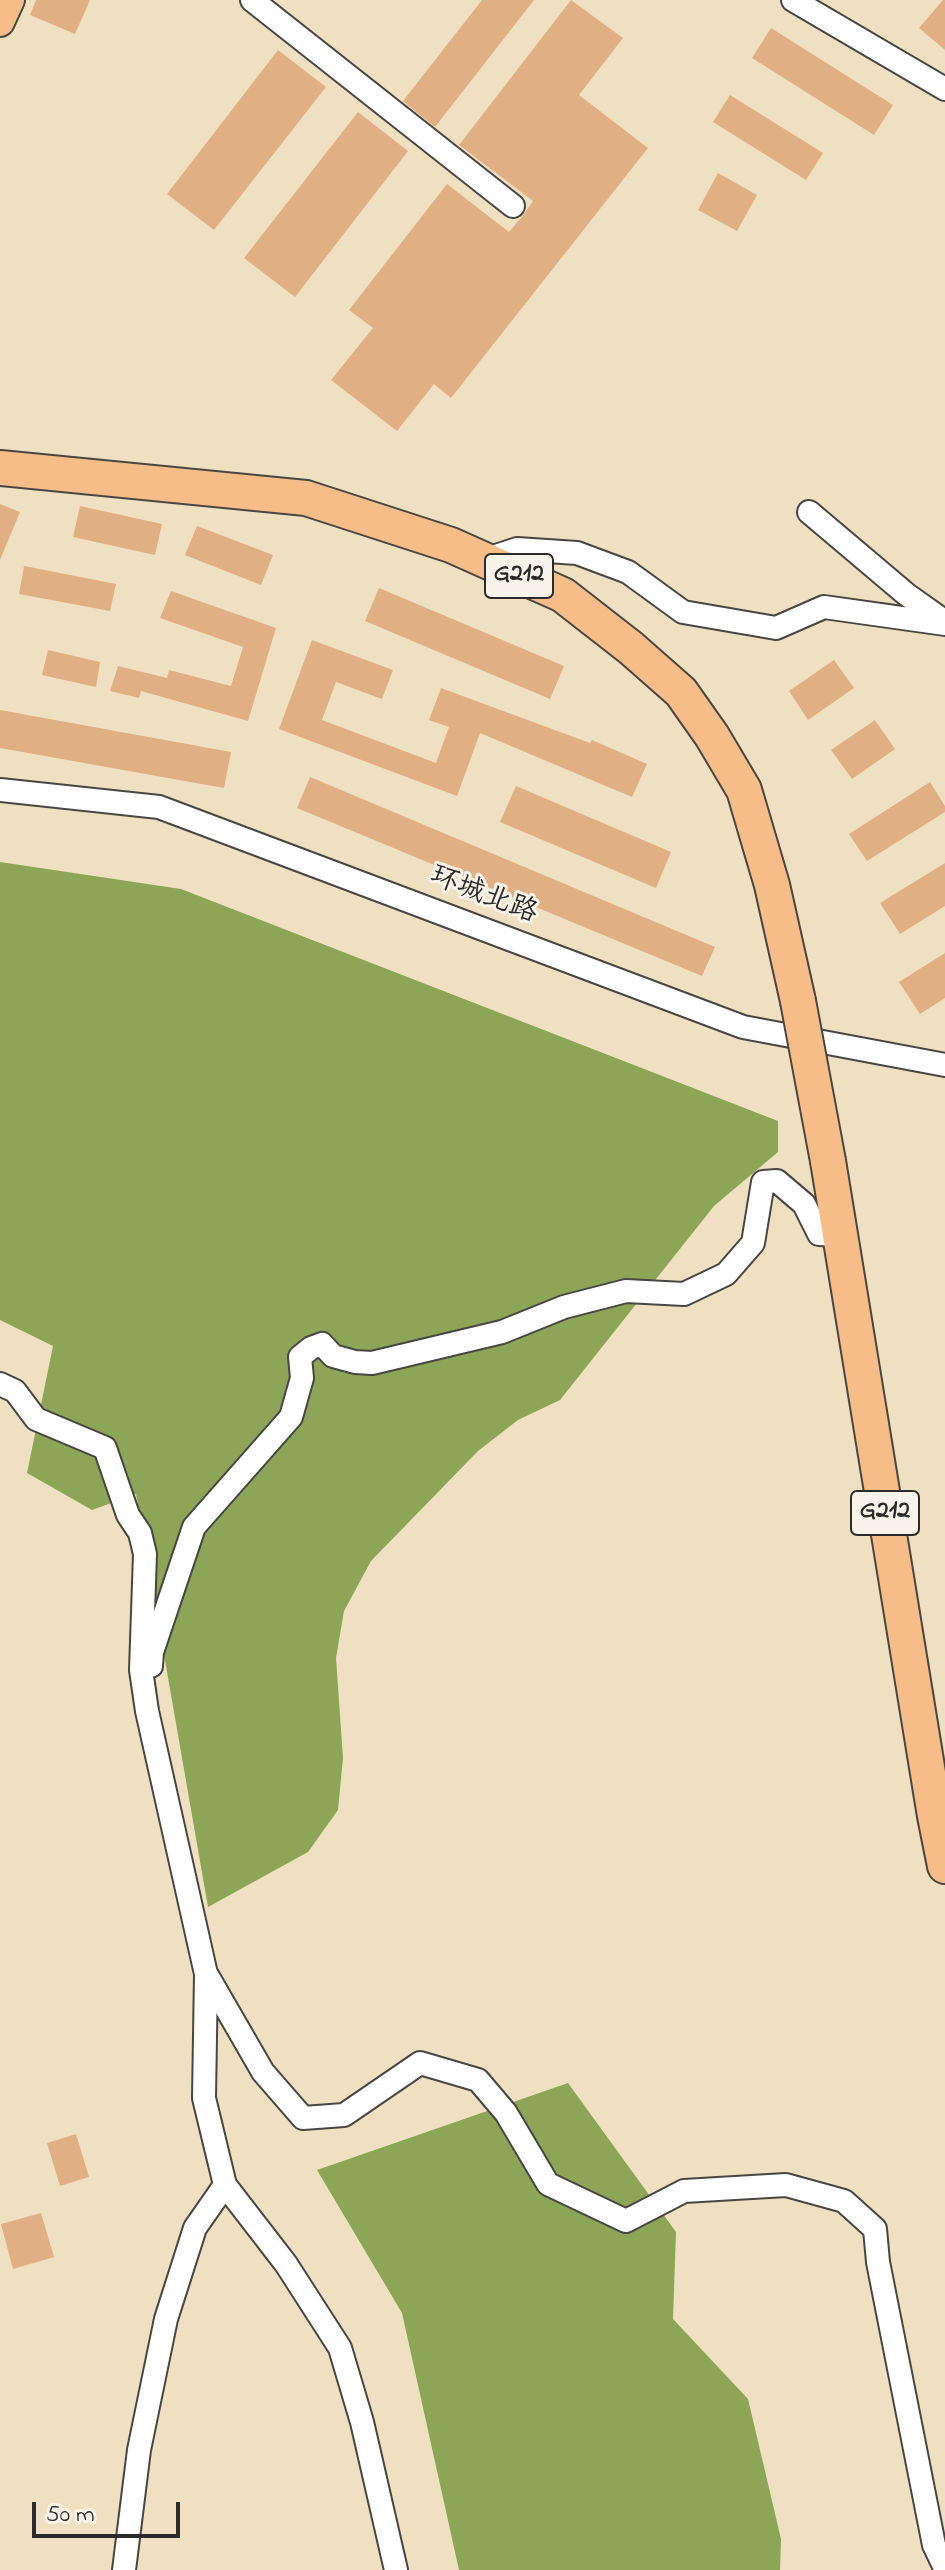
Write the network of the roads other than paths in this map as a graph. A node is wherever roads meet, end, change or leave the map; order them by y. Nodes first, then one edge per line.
1 (10, 0) edge
2 (252, 0) edge
3 (793, 0) edge
4 (0, 22) edge
5 (945, 89) edge
6 (513, 206) dead end
7 (0, 468) edge
8 (809, 512) dead end
9 (484, 560) junction
10 (945, 623) edge
11 (0, 790) edge
12 (945, 1065) edge
13 (840, 1235) junction
14 (0, 1384) edge
15 (147, 1711) junction
16 (945, 1866) edge
17 (206, 1974) junction
18 (225, 2185) junction
19 (945, 2568) edge
20 (124, 2570) edge
21 (396, 2570) edge

1 - 4 main road
2 - 6 street
3 - 5 street
7 - 9 highway, G212
8 - 10 street
9 - 10 street
9 - 13 highway, G212, bridge
11 - 12 street, 环城北路
13 - 15 street
13 - 16 highway, G212
14 - 15 street
15 - 17 street
17 - 18 street
17 - 19 street
18 - 20 street
18 - 21 street

